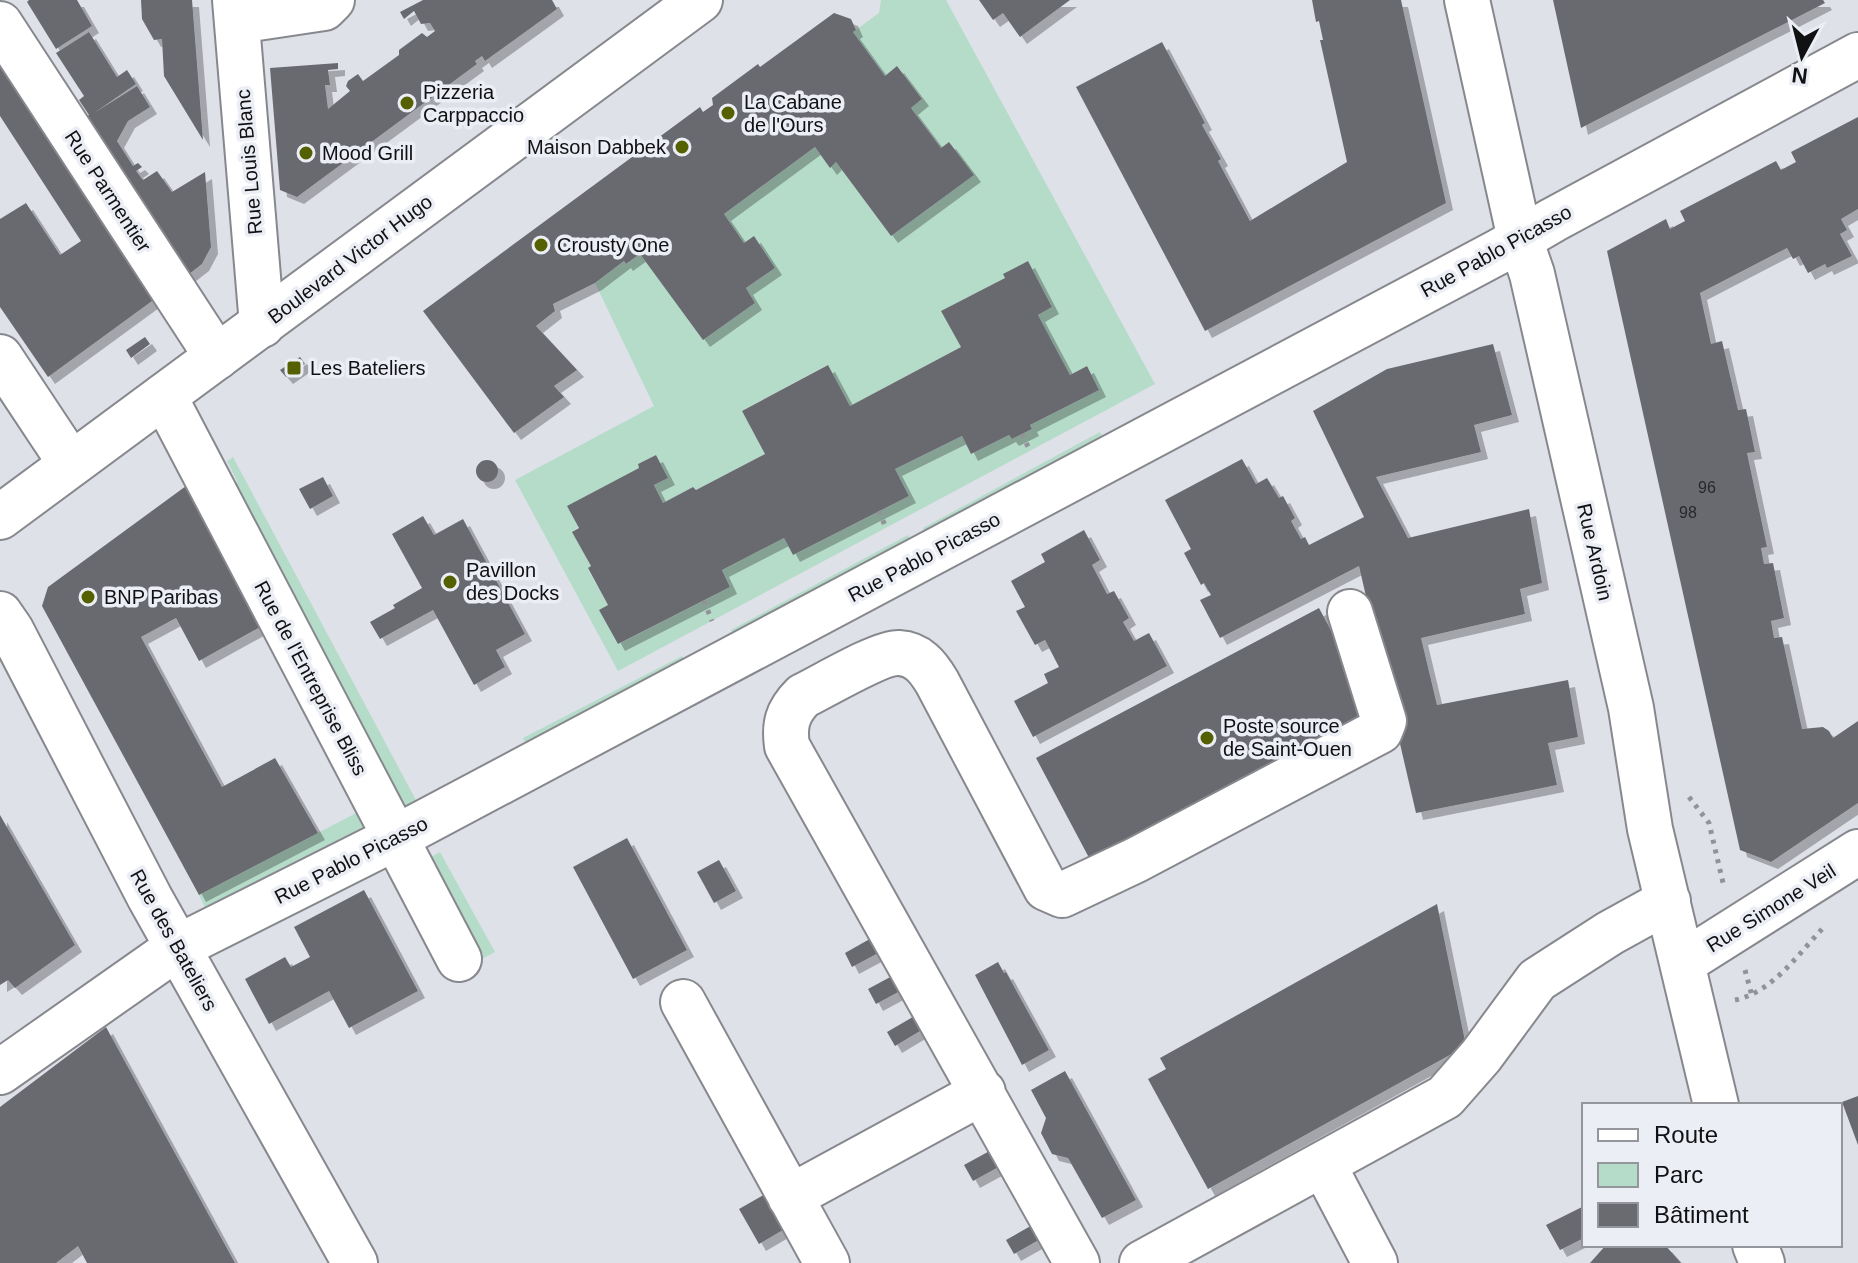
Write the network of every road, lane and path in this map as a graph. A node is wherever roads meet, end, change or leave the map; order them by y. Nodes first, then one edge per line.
1 (332, 0) edge
2 (700, 0) edge
3 (1467, 0) edge
4 (236, 10) edge
5 (0, 24) edge
6 (1858, 55) edge
7 (1520, 239) junction
8 (262, 325) junction
9 (0, 357) edge
10 (217, 357) junction
11 (164, 396) junction
12 (1022, 434) dead end
13 (1030, 451) dead end
14 (71, 464) junction
15 (879, 511) dead end
16 (0, 517) edge
17 (886, 528) dead end
18 (704, 601) dead end
19 (1350, 612) dead end
20 (0, 614) edge
21 (712, 621) dead end
22 (395, 838) junction
23 (1858, 852) edge
24 (1668, 901) junction
25 (1833, 917) dead end
26 (178, 947) junction
27 (459, 959) dead end
28 (1684, 962) junction
29 (683, 1002) dead end
30 (1695, 1010) junction
31 (0, 1072) edge
32 (983, 1092) junction
33 (1716, 1103) edge
34 (1324, 1166) junction
35 (790, 1197) junction
36 (355, 1263) edge
37 (827, 1263) edge
38 (1077, 1263) edge
39 (1142, 1263) edge
40 (1375, 1263) edge

1 - 4 street
2 - 8 street, Boulevard Victor Hugo
3 - 7 street, Rue Ardoin
4 - 8 street, Rue Louis Blanc
5 - 10 street, Rue Parmentier
6 - 7 street, Rue Pablo Picasso
7 - 22 street, Rue Pablo Picasso
7 - 24 street, Rue Ardoin
8 - 10 street, Boulevard Victor Hugo
9 - 14 street
10 - 11 street, Boulevard Victor Hugo
11 - 14 street, Boulevard Victor Hugo
11 - 22 street, Rue de l'Entreprise Bliss
12 - 13 path
14 - 16 street, Boulevard Victor Hugo
15 - 17 path
18 - 21 path
19 - 32 street
20 - 26 street, Rue des Bateliers
22 - 26 street, Rue Pablo Picasso
22 - 27 street, Rue de l'Entreprise Bliss
23 - 28 street, Rue Simone Veil
24 - 28 street, Rue Ardoin
24 - 34 street
25 - 30 path
26 - 31 street, Rue Pablo Picasso
26 - 36 street, Rue des Bateliers
28 - 30 street, Rue Ardoin
29 - 35 street
30 - 33 street, Rue Ardoin
32 - 35 street
32 - 38 street
34 - 39 street
34 - 40 street
35 - 37 street

